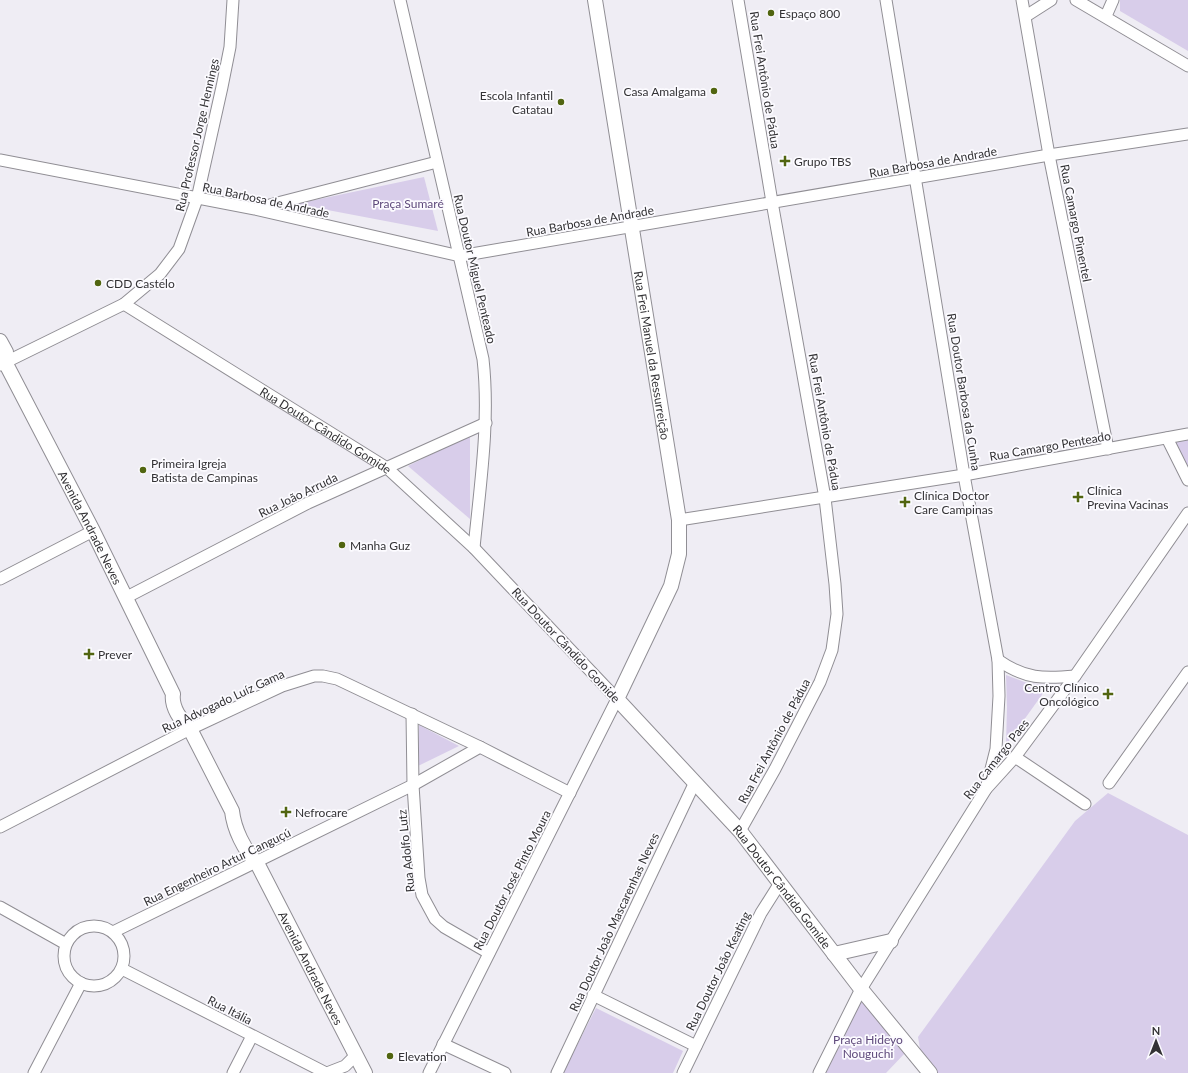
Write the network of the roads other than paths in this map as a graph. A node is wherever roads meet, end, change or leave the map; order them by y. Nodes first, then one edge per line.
1 (234, 0) edge
2 (400, 0) edge
3 (595, 0) edge
4 (738, 0) edge
5 (886, 0) edge
6 (1022, 0) edge
7 (1051, 0) edge
8 (1076, 0) edge
9 (1113, 0) edge
10 (1026, 16) junction
11 (1106, 16) junction
12 (1188, 66) edge
13 (1188, 134) edge
14 (1049, 155) junction
15 (0, 160) edge
16 (437, 162) junction
17 (916, 178) junction
18 (197, 199) junction
19 (772, 202) junction
20 (255, 209) junction
21 (631, 228) junction
22 (460, 256) junction
23 (124, 304) junction
24 (0, 341) edge
25 (2, 362) edge
26 (486, 423) junction
27 (1188, 434) edge
28 (1167, 438) junction
29 (1108, 450) junction
30 (387, 468) junction
31 (964, 475) junction
32 (1188, 480) edge
33 (825, 498) junction
34 (1188, 513) edge
35 (679, 520) junction
36 (92, 532) junction
37 (474, 548) junction
38 (0, 579) edge
39 (125, 598) junction
40 (998, 660) junction
41 (1188, 672) edge
42 (1075, 676) junction
43 (618, 699) junction
44 (412, 714) junction
45 (190, 729) junction
46 (480, 747) junction
47 (1015, 757) junction
48 (694, 782) junction
49 (1109, 783) dead end
50 (413, 785) junction
51 (986, 789) junction
52 (570, 793) junction
53 (1085, 804) dead end
54 (0, 827) edge
55 (740, 831) junction
56 (257, 863) junction
57 (780, 883) junction
58 (0, 907) edge
59 (114, 932) junction
60 (891, 941) junction
61 (66, 944) junction
62 (489, 953) junction
63 (834, 954) junction
64 (122, 969) junction
65 (81, 983) junction
66 (861, 989) junction
67 (594, 995) junction
68 (252, 1036) junction
69 (444, 1044) junction
70 (696, 1046) junction
71 (356, 1055) junction
72 (34, 1073) edge
73 (233, 1073) edge
74 (326, 1073) edge
75 (365, 1073) edge
76 (429, 1073) edge
77 (505, 1073) edge
78 (556, 1073) edge
79 (683, 1073) edge
80 (818, 1073) edge
81 (930, 1073) edge

1 - 18 street, Rua Professor Jorge Hennings
2 - 16 street, Rua Doutor Miguel Penteado
3 - 21 main road, Rua Frei Manuel da Ressurreição
4 - 19 street, Rua Frei Antônio de Pádua
5 - 17 street, Rua Doutor Barbosa da Cunha
6 - 10 street, Rua Camargo Pimentel
7 - 10 street
8 - 11 street
9 - 11 street
10 - 14 street, Rua Camargo Pimentel
11 - 12 street
13 - 14 street, Rua Barbosa de Andrade
14 - 17 street, Rua Barbosa de Andrade
14 - 29 street, Rua Camargo Pimentel
15 - 18 street, Rua Barbosa de Andrade
16 - 20 street
16 - 22 street, Rua Doutor Miguel Penteado
17 - 19 street, Rua Barbosa de Andrade
17 - 31 street, Rua Doutor Barbosa da Cunha
18 - 20 street, Rua Barbosa de Andrade
18 - 23 street, Rua Professor Jorge Hennings
19 - 21 street, Rua Barbosa de Andrade
19 - 33 street, Rua Frei Antônio de Pádua
20 - 22 street, Rua Barbosa de Andrade
21 - 22 street, Rua Barbosa de Andrade
21 - 35 main road, Rua Frei Manuel da Ressurreição
22 - 26 street, Rua Doutor Miguel Penteado
23 - 25 street, Rua Professor Jorge Hennings
23 - 30 street, Rua Doutor Cândido Gomide
24 - 25 main road, Avenida Andrade Neves
25 - 36 main road, Avenida Andrade Neves
26 - 30 street, Rua João Arruda
26 - 37 street, Rua Doutor Miguel Penteado
27 - 28 street, Rua Camargo Penteado
28 - 29 street, Rua Camargo Penteado
28 - 32 street
29 - 31 street, Rua Camargo Penteado
30 - 37 street, Rua Doutor Cândido Gomide
30 - 39 street, Rua João Arruda
31 - 33 street, Rua Camargo Penteado
31 - 40 street, Rua Doutor Barbosa da Cunha
33 - 35 street, Rua Camargo Penteado
33 - 55 street, Rua Frei Antônio de Pádua
34 - 42 street, Rua Camargo Paes
35 - 43 main road, Rua Frei Manuel da Ressurreição
36 - 38 street
36 - 39 main road, Avenida Andrade Neves
37 - 43 street, Rua Doutor Cândido Gomide
39 - 45 main road, Avenida Andrade Neves
40 - 42 street
40 - 51 street, Rua Doutor Barbosa da Cunha
41 - 49 street
42 - 47 street, Rua Camargo Paes
43 - 48 main road, Rua Doutor Cândido Gomide
43 - 52 street, Rua Doutor José Pinto Moura
44 - 45 street, Rua Advogado Luíz Gama
44 - 46 street, Rua Advogado Luíz Gama
44 - 50 street, Rua Adolfo Lutz
45 - 54 street, Rua Advogado Luíz Gama
45 - 56 main road, Avenida Andrade Neves
46 - 50 street, Rua Engenheiro Artur Canguçú
46 - 52 street, Rua Advogado Luíz Gama
47 - 51 street, Rua Camargo Paes
47 - 53 street
48 - 55 main road, Rua Doutor Cândido Gomide
48 - 67 street, Rua Doutor João Mascarenhas Neves
50 - 56 street, Rua Engenheiro Artur Canguçú
50 - 62 street, Rua Adolfo Lutz
51 - 60 street, Rua Camargo Paes
52 - 62 street, Rua Doutor José Pinto Moura
55 - 57 main road, Rua Doutor Cândido Gomide
56 - 59 street, Rua Engenheiro Artur Canguçú
56 - 71 main road, Avenida Andrade Neves
57 - 63 main road, Rua Doutor Cândido Gomide
57 - 70 street, Rua Doutor João Keating
58 - 61 street
59 - 61 street
59 - 64 street
60 - 63 main road
60 - 66 street, Rua Camargo Paes
61 - 65 street
62 - 69 street, Rua Doutor José Pinto Moura
63 - 66 main road, Rua Doutor Cândido Gomide
64 - 65 street
64 - 68 street, Rua Itália
65 - 72 street
66 - 80 street, Rua Camargo Paes
66 - 81 main road, Rua Doutor Cândido Gomide
67 - 70 street
67 - 78 street, Rua Doutor João Mascarenhas Neves
68 - 73 street
68 - 74 street, Rua Itália
69 - 76 street, Rua Doutor José Pinto Moura
69 - 77 street
70 - 79 street, Rua Doutor João Keating
71 - 74 street
71 - 75 main road, Avenida Andrade Neves

